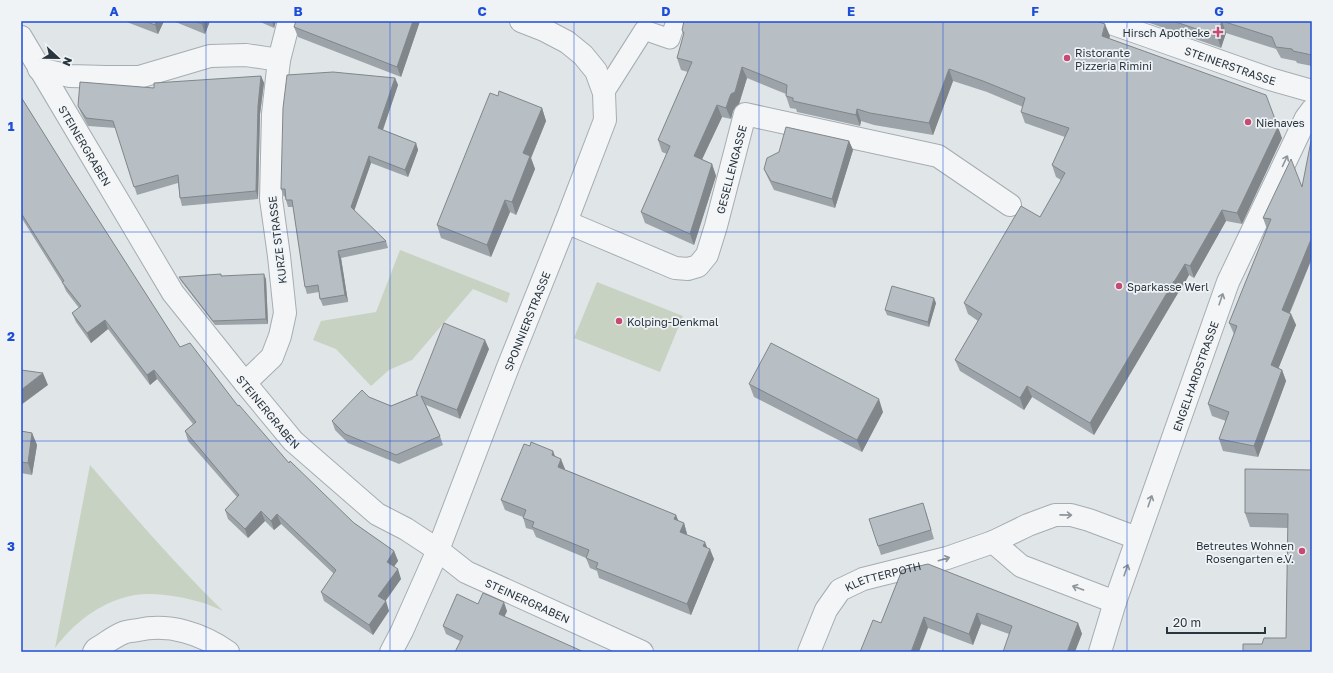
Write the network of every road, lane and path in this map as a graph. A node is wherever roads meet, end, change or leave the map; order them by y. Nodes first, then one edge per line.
1 (288, 21) edge
2 (521, 21) edge
3 (676, 21) edge
4 (1105, 21) edge
5 (21, 37) edge
6 (279, 60) junction
7 (39, 69) junction
8 (1312, 91) edge
9 (604, 93) junction
10 (1312, 110) edge
11 (1010, 205) dead end
12 (566, 222) junction
13 (244, 383) junction
14 (1137, 538) junction
15 (993, 542) junction
16 (438, 550) junction
17 (1115, 602) junction
18 (94, 652) edge
19 (228, 652) edge
20 (391, 652) edge
21 (642, 652) edge
22 (809, 652) edge
23 (1100, 652) edge

1 - 6 street, KURZE STRASSE
2 - 9 street, SPONNIERSTRASSE
3 - 9 lane
4 - 8 street, STEINERSTRASSE
5 - 7 street, STEINERGRABEN
6 - 7 street
6 - 13 street, KURZE STRASSE
7 - 13 street, STEINERGRABEN
9 - 12 street, SPONNIERSTRASSE
14 -> 10 street, ENGELHARDSTRASSE
11 - 12 street, GESELLENGASSE
12 - 16 street, SPONNIERSTRASSE
13 - 16 street, STEINERGRABEN
15 -> 14 street, KLETTERPOTH
17 -> 14 street, ENGELHARDSTRASSE
17 -> 15 street
22 -> 15 street, KLETTERPOTH
16 - 20 street, SPONNIERSTRASSE
16 - 21 street, STEINERGRABEN
17 - 23 street, ENGELHARDSTRASSE
18 - 19 street

